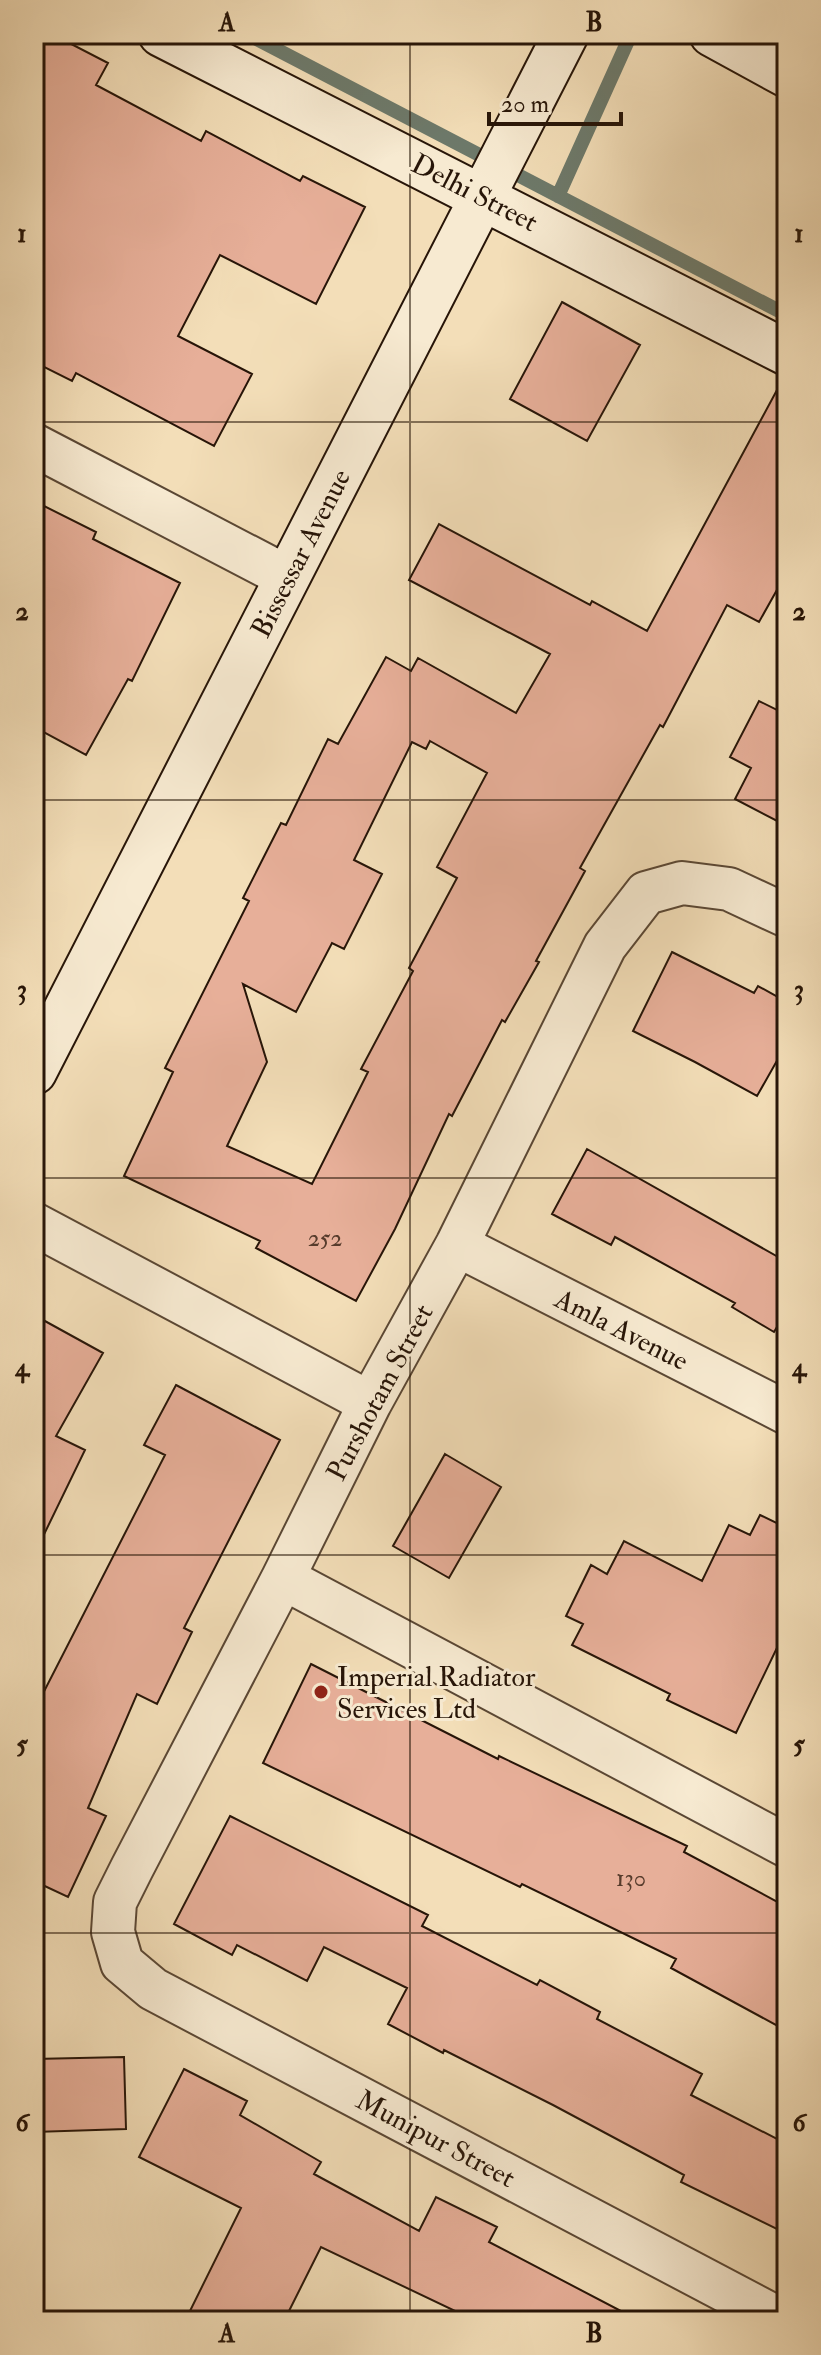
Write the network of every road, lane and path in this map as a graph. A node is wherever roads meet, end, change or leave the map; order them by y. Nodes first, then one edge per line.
1 (161, 34) edge
2 (566, 34) edge
3 (712, 34) edge
4 (787, 75) edge
5 (494, 176) junction
6 (787, 353) edge
7 (34, 445) edge
8 (287, 577) junction
9 (787, 916) edge
10 (34, 1072) edge
11 (34, 1224) edge
12 (457, 1245) junction
13 (370, 1403) junction
14 (787, 1413) edge
15 (283, 1578) junction
16 (787, 1846) edge
17 (113, 1932) joint
18 (783, 2321) edge

1 - 5 street, Delhi Street
2 - 5 street, Bissessar Avenue
3 - 4 street
5 - 6 street, Delhi Street
5 - 8 street, Bissessar Avenue
7 - 8 street
8 - 10 street, Bissessar Avenue
9 - 12 street, Purshotam Street
11 - 13 street
12 - 13 street, Purshotam Street
12 - 14 street, Amla Avenue
13 - 15 street, Purshotam Street
15 - 16 street
15 - 17 street, Purshotam Street
17 - 18 street, Munipur Street

